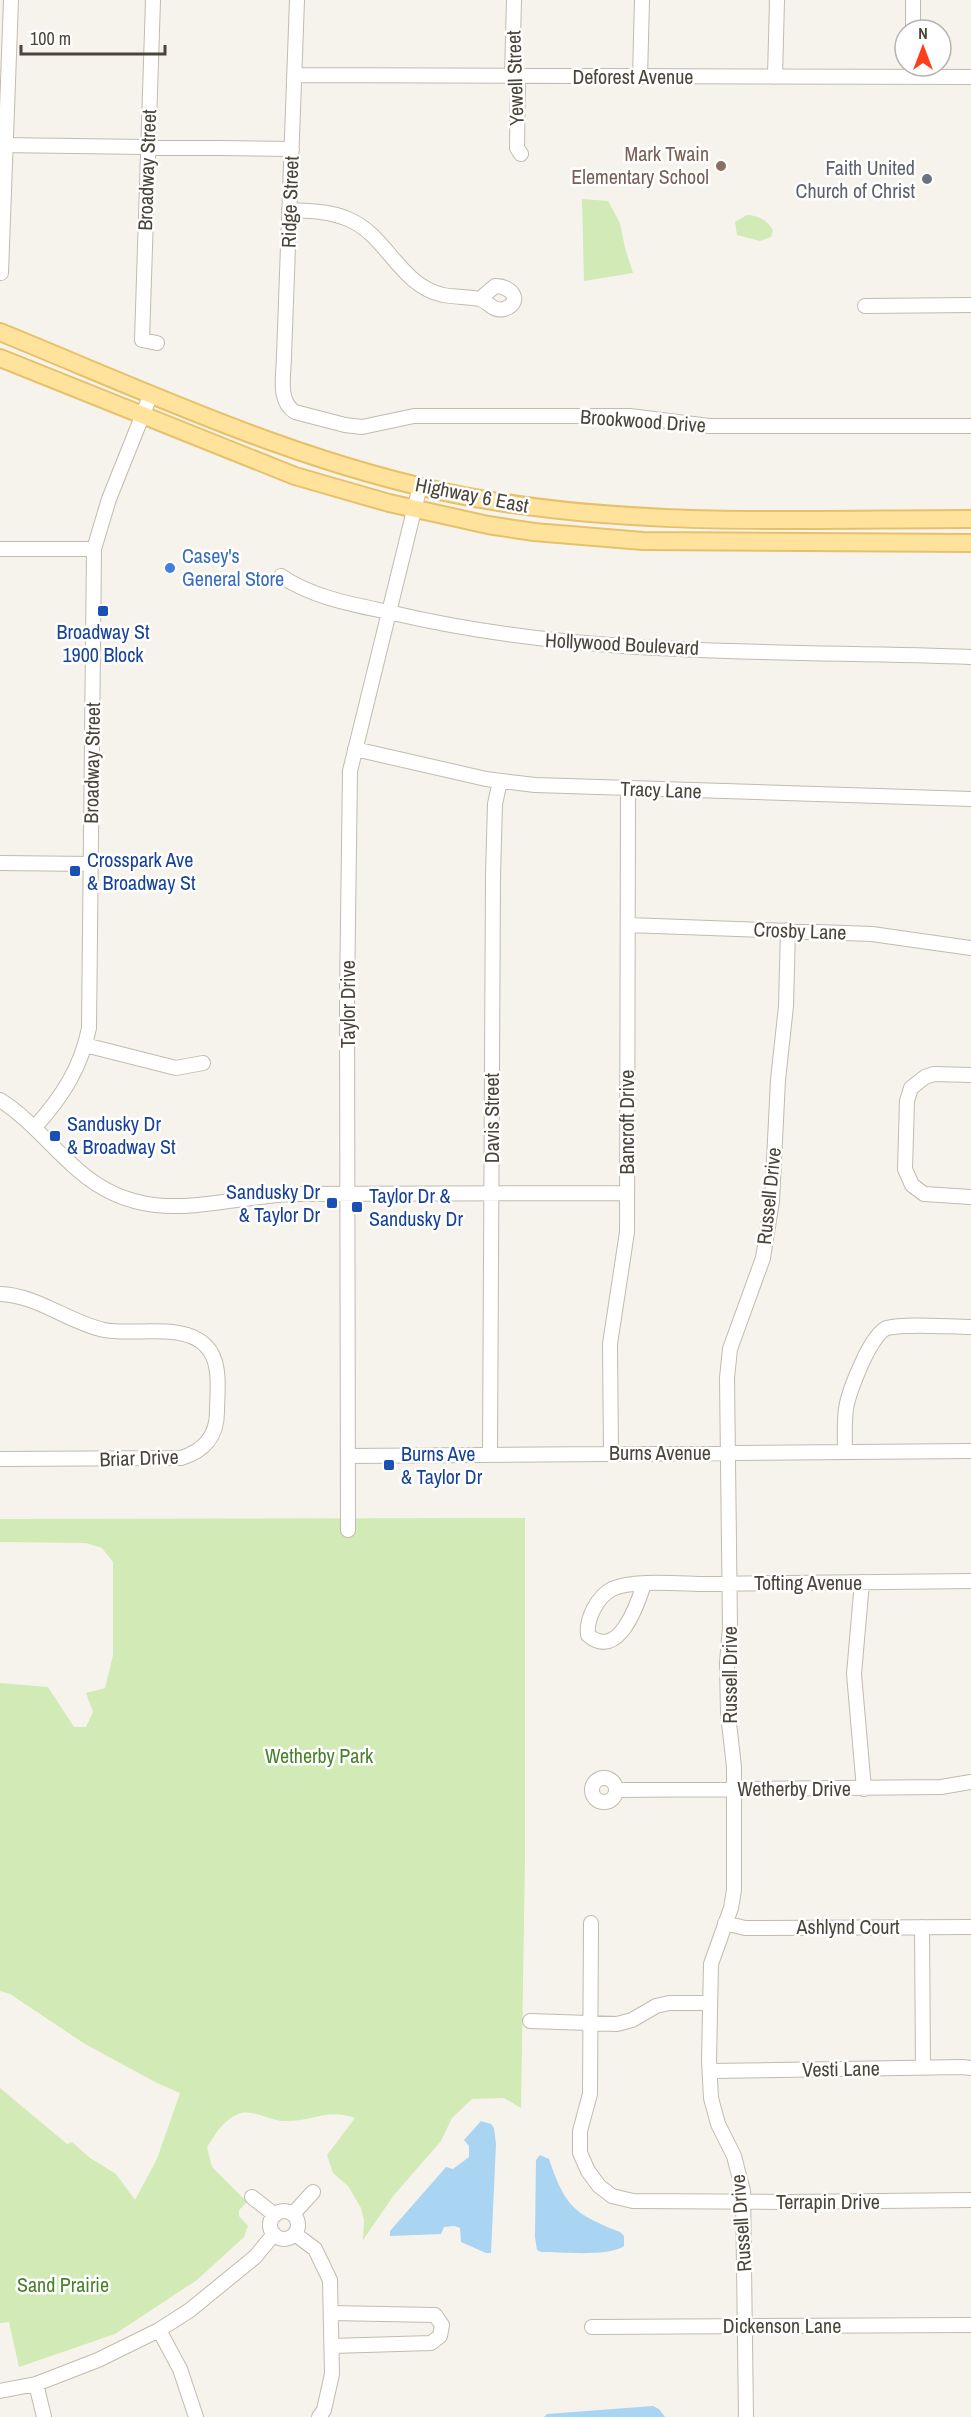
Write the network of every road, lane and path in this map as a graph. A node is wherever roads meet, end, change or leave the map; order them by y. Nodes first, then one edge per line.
1 (11, 0) edge
2 (153, 0) edge
3 (297, 0) edge
4 (514, 0) edge
5 (642, 0) edge
6 (777, 0) edge
7 (913, 0) edge
8 (913, 18) edge
9 (5, 23) edge
10 (893, 72) edge
11 (294, 75) junction
12 (953, 75) edge
13 (512, 76) junction
14 (640, 77) junction
15 (775, 77) junction
16 (971, 77) edge
17 (3, 145) edge
18 (148, 147) junction
19 (292, 149) junction
20 (521, 154) dead end
21 (290, 210) junction
22 (1, 273) edge
23 (480, 299) dead end
24 (971, 305) edge
25 (865, 306) dead end
26 (0, 332) edge
27 (157, 343) dead end
28 (0, 358) edge
29 (151, 393) junction
30 (285, 404) joint
31 (142, 416) junction
32 (971, 426) edge
33 (420, 486) junction
34 (414, 509) junction
35 (971, 519) edge
36 (971, 543) edge
37 (0, 549) edge
38 (94, 549) junction
39 (281, 576) dead end
40 (387, 612) junction
41 (971, 657) edge
42 (355, 749) junction
43 (500, 781) junction
44 (628, 788) junction
45 (971, 799) edge
46 (0, 863) edge
47 (91, 864) junction
48 (628, 925) junction
49 (788, 930) junction
50 (971, 948) edge
51 (86, 1045) junction
52 (203, 1063) dead end
53 (971, 1075) edge
54 (0, 1100) edge
55 (35, 1127) junction
56 (627, 1193) junction
57 (348, 1194) junction
58 (492, 1194) junction
59 (971, 1197) edge
60 (0, 1294) edge
61 (971, 1327) edge
62 (971, 1450) edge
63 (845, 1452) junction
64 (727, 1453) junction
65 (611, 1454) junction
66 (490, 1455) junction
67 (349, 1456) junction
68 (0, 1459) edge
69 (348, 1530) dead end
70 (971, 1581) edge
71 (862, 1582) junction
72 (730, 1583) junction
73 (644, 1584) junction
74 (971, 1782) edge
75 (864, 1788) junction
76 (735, 1789) junction
77 (616, 1790) dead end
78 (591, 1923) dead end
79 (725, 1923) junction
80 (922, 1927) junction
81 (971, 1927) edge
82 (710, 2003) junction
83 (530, 2021) dead end
84 (592, 2024) junction
85 (923, 2067) junction
86 (971, 2068) edge
87 (710, 2071) junction
88 (313, 2192) dead end
89 (252, 2197) dead end
90 (971, 2200) edge
91 (743, 2202) junction
92 (293, 2214) junction
93 (274, 2215) junction
94 (274, 2234) junction
95 (295, 2234) junction
96 (331, 2313) junction
97 (971, 2325) edge
98 (745, 2326) junction
99 (592, 2327) dead end
100 (159, 2330) junction
101 (332, 2346) junction
102 (36, 2384) junction
103 (0, 2391) edge
104 (44, 2417) edge
105 (196, 2417) edge
106 (320, 2417) edge
107 (746, 2417) edge

1 - 9 street
2 - 18 street, Broadway Street
3 - 11 street, Ridge Street
4 - 13 street, Yewell Street
5 - 14 street
6 - 15 street
7 - 8 street
9 - 17 street
10 - 15 street, Deforest Avenue
11 - 13 street, Deforest Avenue
11 - 19 street, Ridge Street
12 - 16 street, Deforest Avenue
13 - 14 street, Deforest Avenue
13 - 20 street, Yewell Street
14 - 15 street, Deforest Avenue
17 - 18 street
17 - 22 street
18 - 19 street
18 - 27 street, Broadway Street
19 - 21 street, Ridge Street
21 - 23 street
21 - 30 street, Ridge Street
24 - 25 street
26 - 29 main road, Highway 6 East
28 - 31 main road, Highway 6 East
29 - 31 street, Broadway Street
29 - 33 main road, Highway 6 East
30 - 32 street, Brookwood Drive
31 - 34 main road, Highway 6 East
31 - 38 street, Broadway Street
33 - 34 street, Taylor Drive
33 - 35 main road, Highway 6 East
34 - 36 main road, Highway 6 East
34 - 40 street, Taylor Drive
37 - 38 street
38 - 47 street, Broadway Street
39 - 40 street, Hollywood Boulevard
40 - 41 street, Hollywood Boulevard
40 - 42 street, Taylor Drive
42 - 43 street, Tracy Lane
42 - 57 street, Taylor Drive
43 - 44 street, Tracy Lane
43 - 58 street, Davis Street
44 - 45 street, Tracy Lane
44 - 48 street, Bancroft Drive
46 - 47 street
47 - 51 street, Broadway Street
48 - 49 street, Crosby Lane
48 - 56 street, Bancroft Drive
49 - 50 street, Crosby Lane
49 - 64 street, Russell Drive
51 - 52 street
51 - 55 street, Broadway Street
53 - 59 street
54 - 55 street
55 - 57 street
56 - 58 street
56 - 65 street, Bancroft Drive
57 - 58 street
57 - 67 street, Taylor Drive
58 - 66 street, Davis Street
60 - 68 street, Briar Drive
61 - 63 street
62 - 63 street, Burns Avenue
63 - 64 street, Burns Avenue
64 - 65 street, Burns Avenue
64 - 72 street, Russell Drive
65 - 66 street, Burns Avenue
66 - 67 street, Burns Avenue
67 - 69 street, Taylor Drive
70 - 71 street, Tofting Avenue
71 - 72 street, Tofting Avenue
71 - 75 street
72 - 73 street, Tofting Avenue
72 - 76 street, Russell Drive
73 - 73 street, Tofting Avenue
74 - 75 street, Wetherby Drive
75 - 76 street, Wetherby Drive
76 - 77 street, Wetherby Drive
76 - 79 street, Russell Drive
78 - 84 street, Terrapin Drive
79 - 80 street, Ashlynd Court
79 - 82 street, Russell Drive
80 - 81 street, Ashlynd Court
80 - 85 street
82 - 84 street
82 - 87 street, Russell Drive
83 - 84 street
84 - 91 street, Terrapin Drive
85 - 86 street, Vesti Lane
85 - 87 street, Vesti Lane
87 - 91 street, Russell Drive
88 - 92 street
89 - 93 street
90 - 91 street, Terrapin Drive
91 - 98 street, Russell Drive
92 - 93 street
92 - 95 street
93 - 94 street
94 - 95 street
94 - 100 street
95 - 96 street
96 - 101 street
96 - 101 street
97 - 98 street, Dickenson Lane
98 - 99 street, Dickenson Lane
98 - 107 street, Russell Drive
100 - 102 street
100 - 105 street
101 - 106 street
102 - 103 street
102 - 104 street

